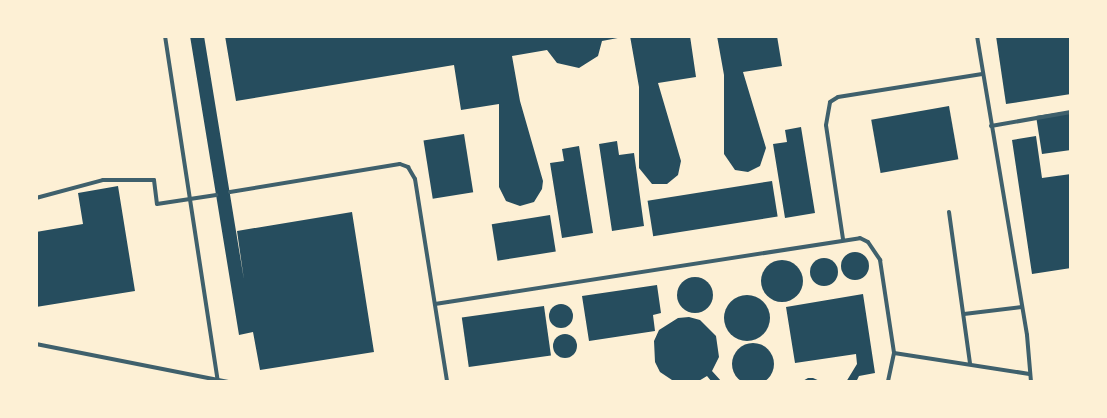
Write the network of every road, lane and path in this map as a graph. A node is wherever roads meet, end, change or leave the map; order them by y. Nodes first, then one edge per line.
1 (165, 36) edge
2 (977, 36) edge
3 (982, 74) junction
4 (1071, 112) edge
5 (991, 126) junction
6 (230, 192) dead end
7 (216, 195) dead end
8 (36, 198) edge
9 (190, 200) junction
10 (949, 212) dead end
11 (843, 240) junction
12 (434, 304) junction
13 (1022, 307) junction
14 (964, 314) junction
15 (36, 344) edge
16 (894, 352) junction
17 (970, 364) junction
18 (1030, 374) junction
19 (217, 380) edge
20 (228, 382) edge
21 (447, 382) edge
22 (888, 382) edge
23 (1031, 382) edge

1 - 9 lane
2 - 3 lane
3 - 5 lane
3 - 11 lane
4 - 5 lane
5 - 13 lane
6 - 12 lane
7 - 9 lane
8 - 9 lane
9 - 19 lane
10 - 14 lane
11 - 12 lane
11 - 16 lane
12 - 21 lane
13 - 14 lane
13 - 18 lane
14 - 17 lane
15 - 19 lane
16 - 17 lane
16 - 22 lane
17 - 18 lane
18 - 23 lane
19 - 20 lane

